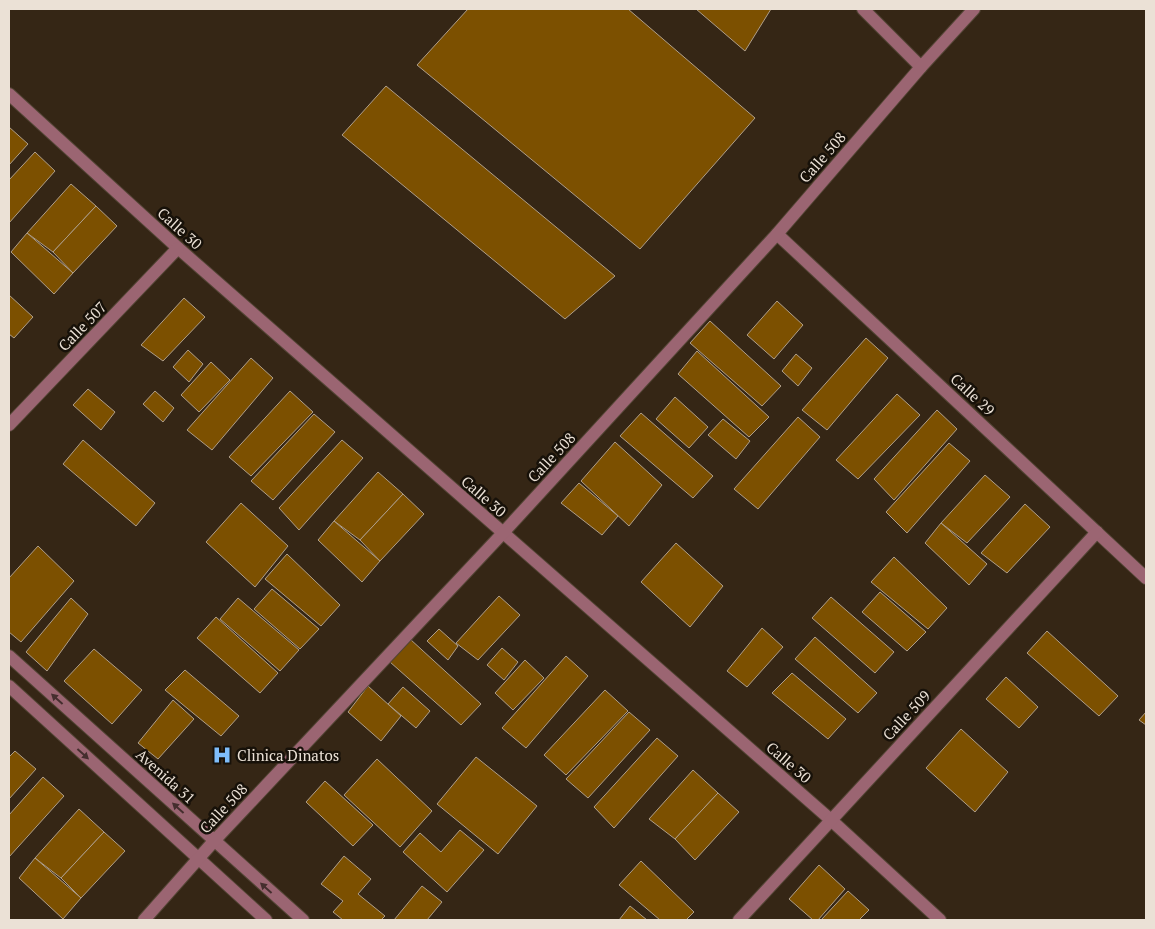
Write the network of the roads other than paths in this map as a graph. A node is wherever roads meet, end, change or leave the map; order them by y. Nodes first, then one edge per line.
1 (863, 9) edge
2 (974, 9) edge
3 (921, 66) junction
4 (9, 94) edge
5 (777, 234) junction
6 (178, 248) junction
7 (9, 425) edge
8 (1096, 532) junction
9 (502, 534) junction
10 (1146, 578) edge
11 (9, 656) edge
12 (9, 686) edge
13 (831, 820) junction
14 (214, 841) junction
15 (198, 859) junction
16 (144, 920) edge
17 (266, 920) edge
18 (303, 920) edge
19 (739, 920) edge
20 (940, 920) edge

1 - 3 street
2 - 3 street, Calle 508
3 - 5 street, Calle 508
4 - 6 street, Calle 30
5 - 8 street, Calle 29
5 - 9 street, Calle 508
6 - 7 street, Calle 507
6 - 9 street, Calle 30
8 - 10 street, Calle 29
8 - 13 street, Calle 509
9 - 13 street, Calle 30
9 - 14 street, Calle 508
14 -> 11 street, Avenida 31
12 -> 15 street
13 - 19 street, Calle 509
13 - 20 street, Calle 30
14 - 15 street, Calle 508
18 -> 14 street, Avenida 31
15 - 16 street, Calle 508
15 - 17 street

